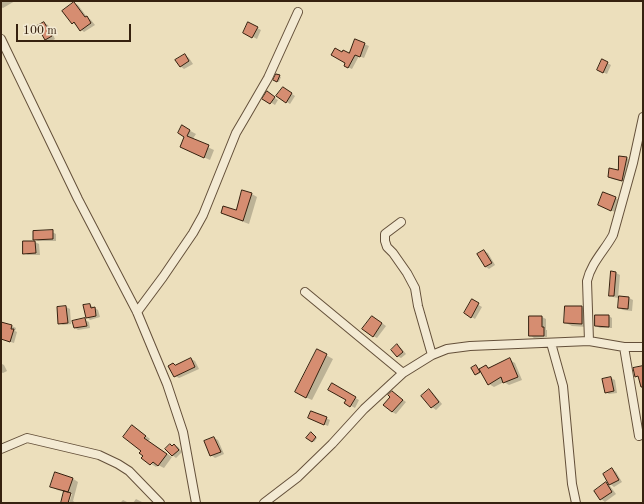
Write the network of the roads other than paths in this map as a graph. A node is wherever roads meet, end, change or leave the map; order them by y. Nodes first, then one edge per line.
1 (298, 12) dead end
2 (1, 39) edge
3 (643, 117) edge
4 (401, 222) dead end
5 (305, 292) dead end
6 (137, 312) junction
7 (589, 341) junction
8 (551, 343) junction
9 (624, 346) junction
10 (643, 347) edge
11 (432, 355) junction
12 (404, 373) junction
13 (639, 436) dead end
14 (1, 449) edge
15 (160, 503) edge
16 (196, 503) edge
17 (264, 503) edge
18 (576, 503) edge

1 - 6 street
2 - 6 street
3 - 7 street
4 - 11 street
5 - 12 street
6 - 16 street
7 - 8 street
7 - 9 street
8 - 11 street
8 - 18 street
9 - 10 street
9 - 13 street
11 - 12 street
12 - 17 street
14 - 15 street

